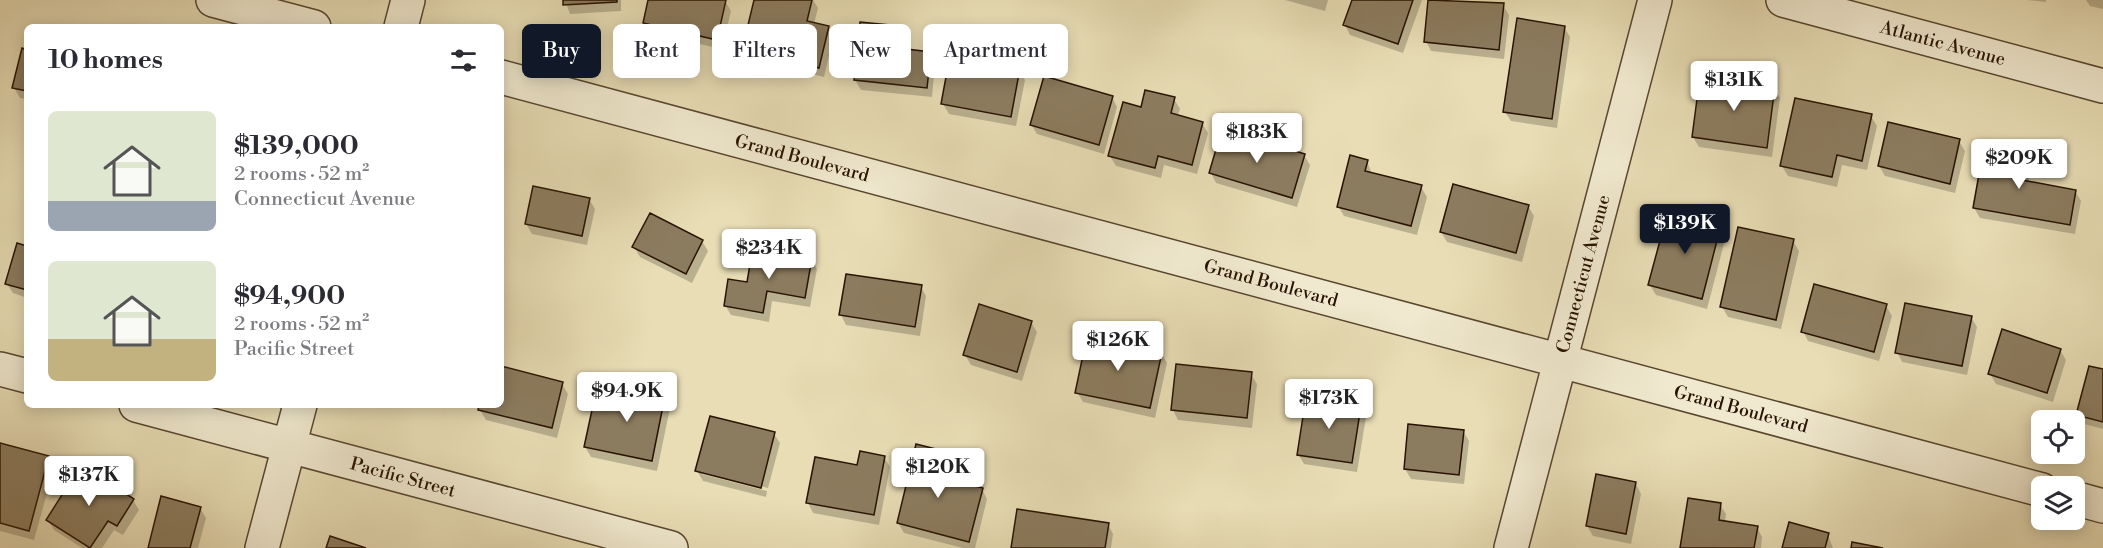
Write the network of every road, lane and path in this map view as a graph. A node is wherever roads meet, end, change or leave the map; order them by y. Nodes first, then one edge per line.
1 (213, 0) edge
2 (408, 0) edge
3 (1655, 0) edge
4 (1783, 0) edge
5 (303, 24) edge
6 (402, 24) edge
7 (504, 78) edge
8 (2103, 86) edge
9 (1560, 361) junction
10 (0, 369) edge
11 (24, 375) edge
12 (147, 408) edge
13 (299, 408) edge
14 (289, 446) junction
15 (2031, 487) edge
16 (2085, 501) edge
17 (2103, 506) edge
18 (262, 548) edge
19 (671, 548) edge
20 (1511, 548) edge

1 - 5 street
2 - 6 street
3 - 9 street, Connecticut Avenue
4 - 8 street, Atlantic Avenue
7 - 9 street, Grand Boulevard
9 - 15 street, Grand Boulevard
9 - 20 street, Connecticut Avenue
10 - 11 street
12 - 14 street, Pacific Street
13 - 14 street
14 - 18 street
14 - 19 street, Pacific Street
16 - 17 street

